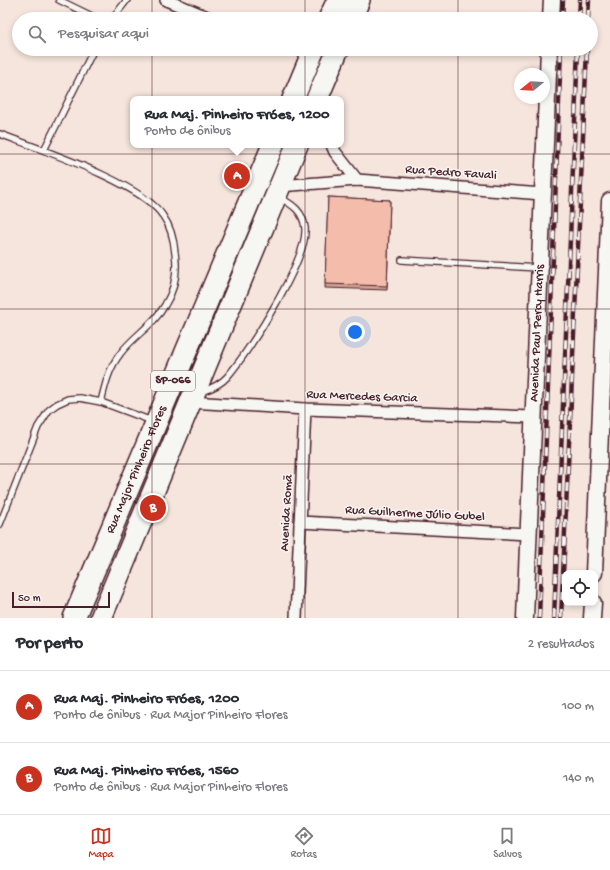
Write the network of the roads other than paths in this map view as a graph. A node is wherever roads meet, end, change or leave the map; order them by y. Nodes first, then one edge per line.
1 (59, 0) edge
2 (128, 0) edge
3 (166, 0) edge
4 (338, 0) edge
5 (359, 0) edge
6 (552, 0) edge
7 (84, 12) edge
8 (118, 12) edge
9 (195, 12) edge
10 (332, 12) edge
11 (354, 12) edge
12 (551, 12) edge
13 (91, 56) edge
14 (308, 56) edge
15 (335, 56) edge
16 (549, 56) edge
17 (329, 70) junction
18 (294, 96) edge
19 (318, 96) edge
20 (327, 96) edge
21 (0, 134) edge
22 (273, 148) edge
23 (296, 148) edge
24 (333, 148) edge
25 (44, 150) junction
26 (357, 180) junction
27 (278, 190) junction
28 (542, 194) junction
29 (610, 201) edge
30 (402, 260) dead end
31 (539, 268) junction
32 (192, 399) junction
33 (101, 402) junction
34 (305, 409) junction
35 (533, 418) junction
36 (156, 422) junction
37 (300, 522) junction
38 (0, 524) edge
39 (529, 534) junction
40 (594, 570) edge
41 (593, 606) edge
42 (74, 618) edge
43 (101, 618) edge
44 (296, 618) edge
45 (525, 618) edge
46 (592, 618) edge

1 - 7 lane
2 - 8 lane
3 - 9 street
4 - 10 highway
5 - 11 highway
6 - 12 street
13 - 25 lane
14 - 18 highway
15 - 17 highway
16 - 28 street, Avenida Paul Percy Harris
17 - 19 highway
17 - 20 street
21 - 25 lane
22 - 36 highway, Rua Major Pinheiro Flores / SP-066
23 - 27 highway, Rua Major Pinheiro Flores / SP-066
24 - 26 street
25 - 33 lane
26 - 27 street, Rua Pedro Favali
26 - 28 street, Rua Pedro Favali
27 - 32 highway, Rua Major Pinheiro Flores / SP-066
27 - 32 lane
28 - 31 street, Avenida Paul Percy Harris
29 - 40 street
30 - 31 lane
31 - 35 street, Avenida Paul Percy Harris
32 - 34 street, Rua Mercedes Garcia
32 - 43 highway, Rua Major Pinheiro Flores / SP-066
33 - 36 lane
33 - 38 lane
34 - 35 street, Rua Mercedes Garcia
34 - 37 street, Avenida Romã
35 - 39 street, Avenida Paul Percy Harris
36 - 42 highway, Rua Major Pinheiro Flores / SP-066
37 - 39 street, Rua Guilherme Júlio Gubel
37 - 44 street, Avenida Romã
39 - 45 street, Avenida Paul Percy Harris
41 - 46 street

